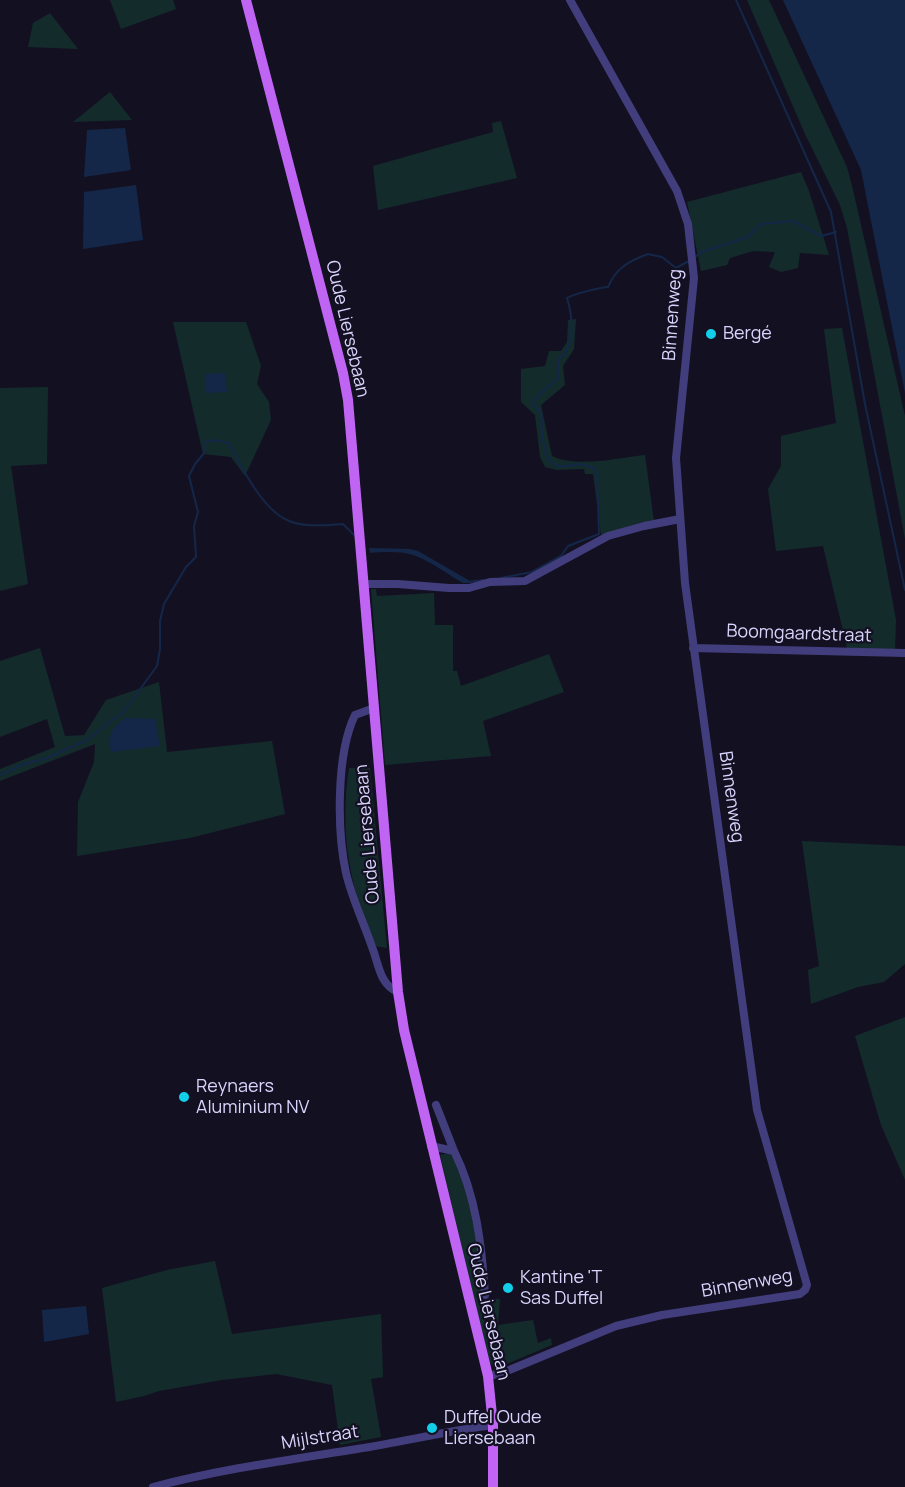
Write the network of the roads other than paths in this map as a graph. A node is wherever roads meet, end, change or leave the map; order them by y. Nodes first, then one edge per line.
1 (246, 0) edge
2 (570, 0) edge
3 (680, 519) junction
4 (363, 584) junction
5 (693, 648) junction
6 (905, 653) edge
7 (374, 708) junction
8 (398, 992) junction
9 (436, 1105) dead end
10 (431, 1146) junction
11 (454, 1151) junction
12 (485, 1295) dead end
13 (488, 1376) junction
14 (493, 1425) junction
15 (153, 1487) edge
16 (493, 1487) edge

1 - 4 main road, Oude Liersebaan
2 - 3 street, Binnenweg
3 - 4 street
3 - 5 street, Binnenweg
4 - 7 main road, Oude Liersebaan
5 - 6 street, Boomgaardstraat
5 - 13 street, Binnenweg
7 - 8 main road, Oude Liersebaan
7 - 8 street, Oude Liersebaan
8 - 10 main road, Oude Liersebaan
9 - 11 street, Oude Liersebaan
10 - 11 street
10 - 13 main road, Oude Liersebaan
11 - 12 street, Oude Liersebaan
13 - 14 main road, Oude Liersebaan
14 - 15 street, Mijlstraat
14 - 16 main road, Oude Liersebaan

